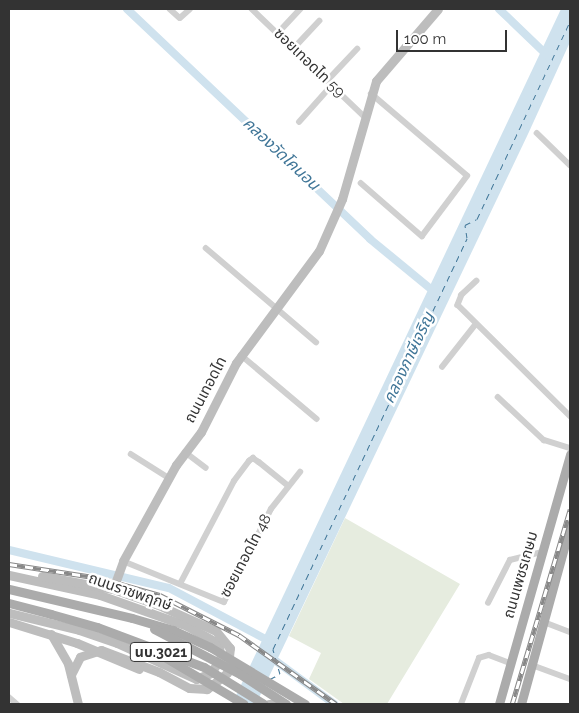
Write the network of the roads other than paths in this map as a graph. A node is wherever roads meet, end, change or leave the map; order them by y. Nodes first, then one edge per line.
1 (170, 9) edge
2 (190, 9) edge
3 (252, 9) edge
4 (300, 9) edge
5 (438, 9) edge
6 (319, 20) dead end
7 (278, 33) junction
8 (294, 48) junction
9 (358, 49) dead end
10 (330, 83) junction
11 (370, 93) junction
12 (365, 117) junction
13 (300, 122) dead end
14 (537, 133) dead end
15 (570, 165) edge
16 (361, 183) dead end
17 (206, 248) dead end
18 (477, 281) dead end
19 (280, 308) junction
20 (475, 325) junction
21 (316, 342) dead end
22 (241, 356) junction
23 (442, 367) dead end
24 (498, 397) dead end
25 (570, 416) edge
26 (317, 419) dead end
27 (570, 448) edge
28 (185, 452) junction
29 (131, 454) dead end
30 (570, 454) edge
31 (206, 468) dead end
32 (300, 472) dead end
33 (169, 478) junction
34 (289, 486) junction
35 (570, 526) edge
36 (542, 552) junction
37 (122, 564) junction
38 (9, 575) edge
39 (24, 577) junction
40 (180, 584) junction
41 (9, 589) edge
42 (112, 589) junction
43 (9, 603) edge
44 (488, 603) dead end
45 (9, 614) edge
46 (132, 618) junction
47 (9, 622) edge
48 (544, 622) junction
49 (570, 632) edge
50 (51, 634) junction
51 (151, 649) junction
52 (94, 652) junction
53 (510, 663) junction
54 (532, 666) junction
55 (71, 675) junction
56 (570, 679) edge
57 (9, 698) edge
58 (17, 704) edge
59 (78, 704) edge
60 (244, 704) edge
61 (264, 704) edge
62 (269, 704) edge
63 (282, 704) edge
64 (286, 704) edge
65 (305, 704) edge
66 (461, 704) edge
67 (499, 704) edge
68 (522, 704) edge

1 - 2 street
3 - 7 street, ซอยเทอดไท 59
4 - 7 street
5 - 11 main road, ถนนเทอดไท
6 - 8 street
7 - 8 street, ซอยเทอดไท 59
8 - 10 street, ซอยเทอดไท 59
9 - 10 street
10 - 12 street, ซอยเทอดไท 59
10 - 13 street
11 - 12 main road, ถนนเทอดไท
11 - 16 street
12 - 19 main road, ถนนเทอดไท
14 - 15 street
17 - 19 street
18 - 20 street
19 - 21 street
19 - 22 main road, ถนนเทอดไท
20 - 23 street
20 - 25 street
22 - 26 street
22 - 28 main road, ถนนเทอดไท
24 - 27 street
28 - 31 street
28 - 33 main road, ถนนเทอดไท
29 - 33 street
30 - 36 main road, ถนนเพชรเกษม
32 - 34 street, ซอยเทอดไท 48
33 - 37 main road, ถนนเทอดไท
34 - 40 street, ซอยเทอดไท 48
34 - 40 street
35 - 48 main road
36 - 44 street
36 - 53 main road, ถนนเพชรเกษม
37 - 40 street, ซอยเทอดไท 48
37 - 42 main road, ถนนเทอดไท
38 - 39 main road, ถนนราชพฤกษ์
39 - 42 main road
39 - 45 main road, ถนนราชพฤกษ์
41 - 46 main road, ถนนราชพฤกษ์ / นบ.3021
42 - 52 main road
43 - 51 main road, นบ.3021, bridge
46 - 64 main road, ถนนราชพฤกษ์ / นบ.3021, bridge
46 - 65 main road, bridge
47 - 50 main road
48 - 49 street
48 - 54 main road
50 - 52 main road
50 - 55 main road
51 - 60 main road, bridge
51 - 61 main road, นบ.3021, bridge
52 - 55 main road
53 - 66 street
53 - 67 main road, ถนนเพชรเกษม
54 - 56 street
54 - 68 main road
55 - 59 main road
57 - 58 street
62 - 63 main road

